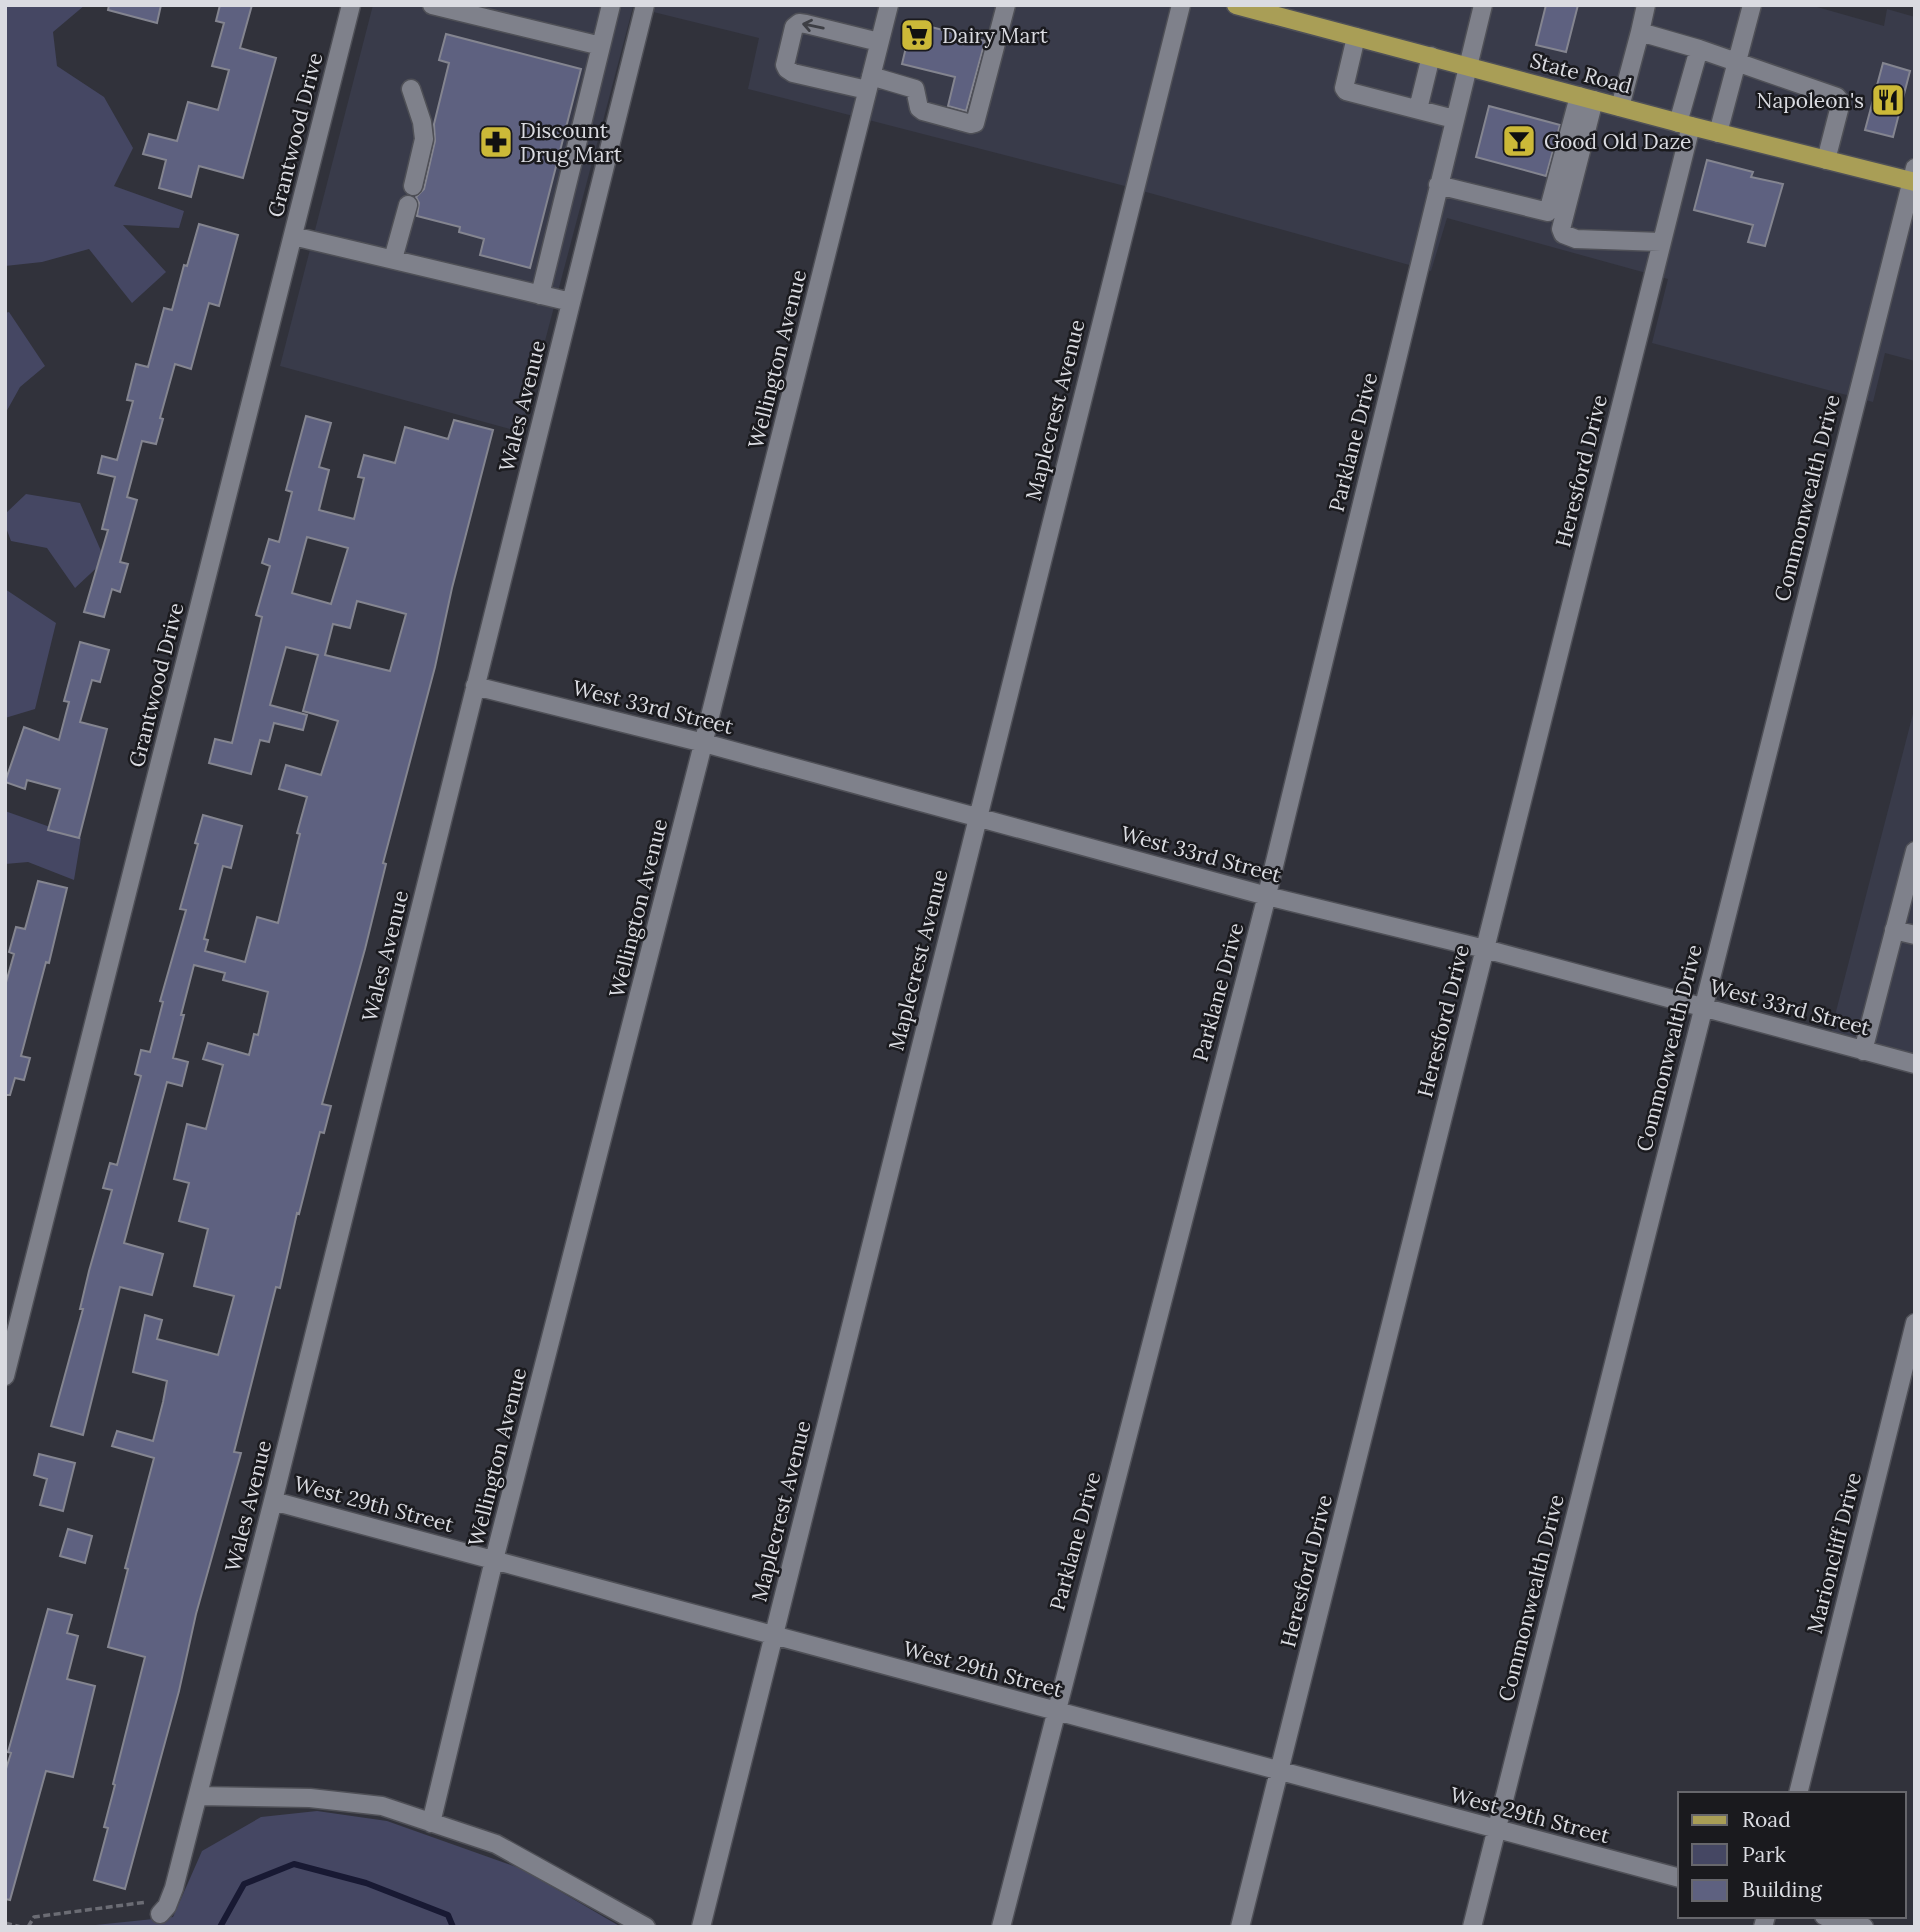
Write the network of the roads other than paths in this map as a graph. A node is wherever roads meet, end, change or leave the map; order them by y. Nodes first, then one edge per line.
1 (351, 5) edge
2 (432, 5) edge
3 (611, 5) edge
4 (645, 5) edge
5 (889, 5) edge
6 (1006, 5) edge
7 (1181, 5) edge
8 (1236, 5) edge
9 (1483, 5) edge
10 (1646, 5) edge
11 (1752, 5) edge
12 (482, 11) edge
13 (1640, 32) junction
14 (1356, 37) junction
15 (880, 42) junction
16 (601, 46) junction
17 (1699, 49) junction
18 (1431, 56) junction
19 (1737, 62) junction
20 (1467, 66) junction
21 (869, 83) junction
22 (411, 89) dead end
23 (1586, 98) junction
24 (1620, 107) junction
25 (1418, 109) junction
26 (1454, 119) junction
27 (1684, 124) junction
28 (1717, 133) junction
29 (1826, 160) junction
30 (1913, 177) edge
31 (1438, 185) junction
32 (413, 186) dead end
33 (408, 205) dead end
34 (293, 236) junction
35 (1661, 242) junction
36 (393, 259) junction
37 (540, 295) junction
38 (571, 302) junction
39 (475, 685) junction
40 (704, 743) junction
41 (977, 816) junction
42 (1915, 851) edge
43 (1267, 895) junction
44 (1894, 930) junction
45 (1915, 936) edge
46 (1485, 949) junction
47 (1702, 1007) junction
48 (1863, 1051) junction
49 (1915, 1064) edge
50 (1915, 1323) edge
51 (5, 1376) edge
52 (273, 1501) junction
53 (494, 1560) junction
54 (774, 1635) junction
55 (1054, 1712) junction
56 (1279, 1772) junction
57 (1798, 1792) edge
58 (198, 1796) junction
59 (430, 1823) junction
60 (1496, 1830) junction
61 (1678, 1877) edge
62 (155, 1908) road end
63 (1831, 1918) edge
64 (646, 1927) edge
65 (701, 1927) edge
66 (1001, 1927) edge
67 (1240, 1927) edge
68 (1472, 1927) edge
69 (1864, 1927) edge

1 - 34 street, Grantwood Drive
2 - 12 street
3 - 16 street
4 - 38 street, Wales Avenue
5 - 15 street, Wellington Avenue
6 - 21 street
7 - 41 street, Maplecrest Avenue
8 - 14 main road, State Road
9 - 20 street, Parklane Drive
10 - 13 street
11 - 19 street
12 - 16 street
13 - 17 street
13 - 24 street
14 - 18 main road, State Road
14 - 25 street
15 - 21 street, Wellington Avenue
15 -> 21 street
16 - 37 street
17 - 19 street
17 - 27 street, Heresford Drive
18 - 20 main road, State Road
18 - 25 street
19 - 28 street
19 - 29 street
20 - 23 main road, State Road
20 - 26 street, Parklane Drive
21 - 40 street, Wellington Avenue
22 - 32 street
23 - 24 main road, State Road
23 - 31 street
23 - 35 street
24 - 27 main road, State Road
25 - 26 street
26 - 31 street, Parklane Drive
27 - 28 main road, State Road
27 - 35 street, Heresford Drive
28 - 29 main road, State Road
29 - 30 main road, State Road
30 - 47 street, Commonwealth Drive
31 - 43 street, Parklane Drive
33 - 36 street
34 - 36 street
34 - 51 street, Grantwood Drive
35 - 46 street, Heresford Drive
36 - 37 street
37 - 38 street
38 - 39 street, Wales Avenue
39 - 40 street, West 33rd Street
39 - 52 street, Wales Avenue
40 - 41 street, West 33rd Street
40 - 53 street, Wellington Avenue
41 - 43 street, West 33rd Street
41 - 54 street, Maplecrest Avenue
42 - 44 street
43 - 46 street, West 33rd Street
43 - 55 street, Parklane Drive
44 - 45 street
44 - 48 street
46 - 47 street, West 33rd Street
46 - 56 street, Heresford Drive
47 - 48 street, West 33rd Street
47 - 60 street, Commonwealth Drive
48 - 49 street, West 33rd Street
50 - 57 street, Marioncliff Drive
52 - 53 street, West 29th Street
52 - 58 street, Wales Avenue
53 - 54 street, West 29th Street
53 - 59 street, Wellington Avenue
54 - 55 street, West 29th Street
54 - 65 street, Maplecrest Avenue
55 - 56 street, West 29th Street
55 - 66 street, Parklane Drive
56 - 60 street, West 29th Street
56 - 67 street, Heresford Drive
58 - 59 street
58 - 62 street, Wales Avenue
59 - 64 street
60 - 61 street, West 29th Street
60 - 68 street, Commonwealth Drive
63 - 69 street

